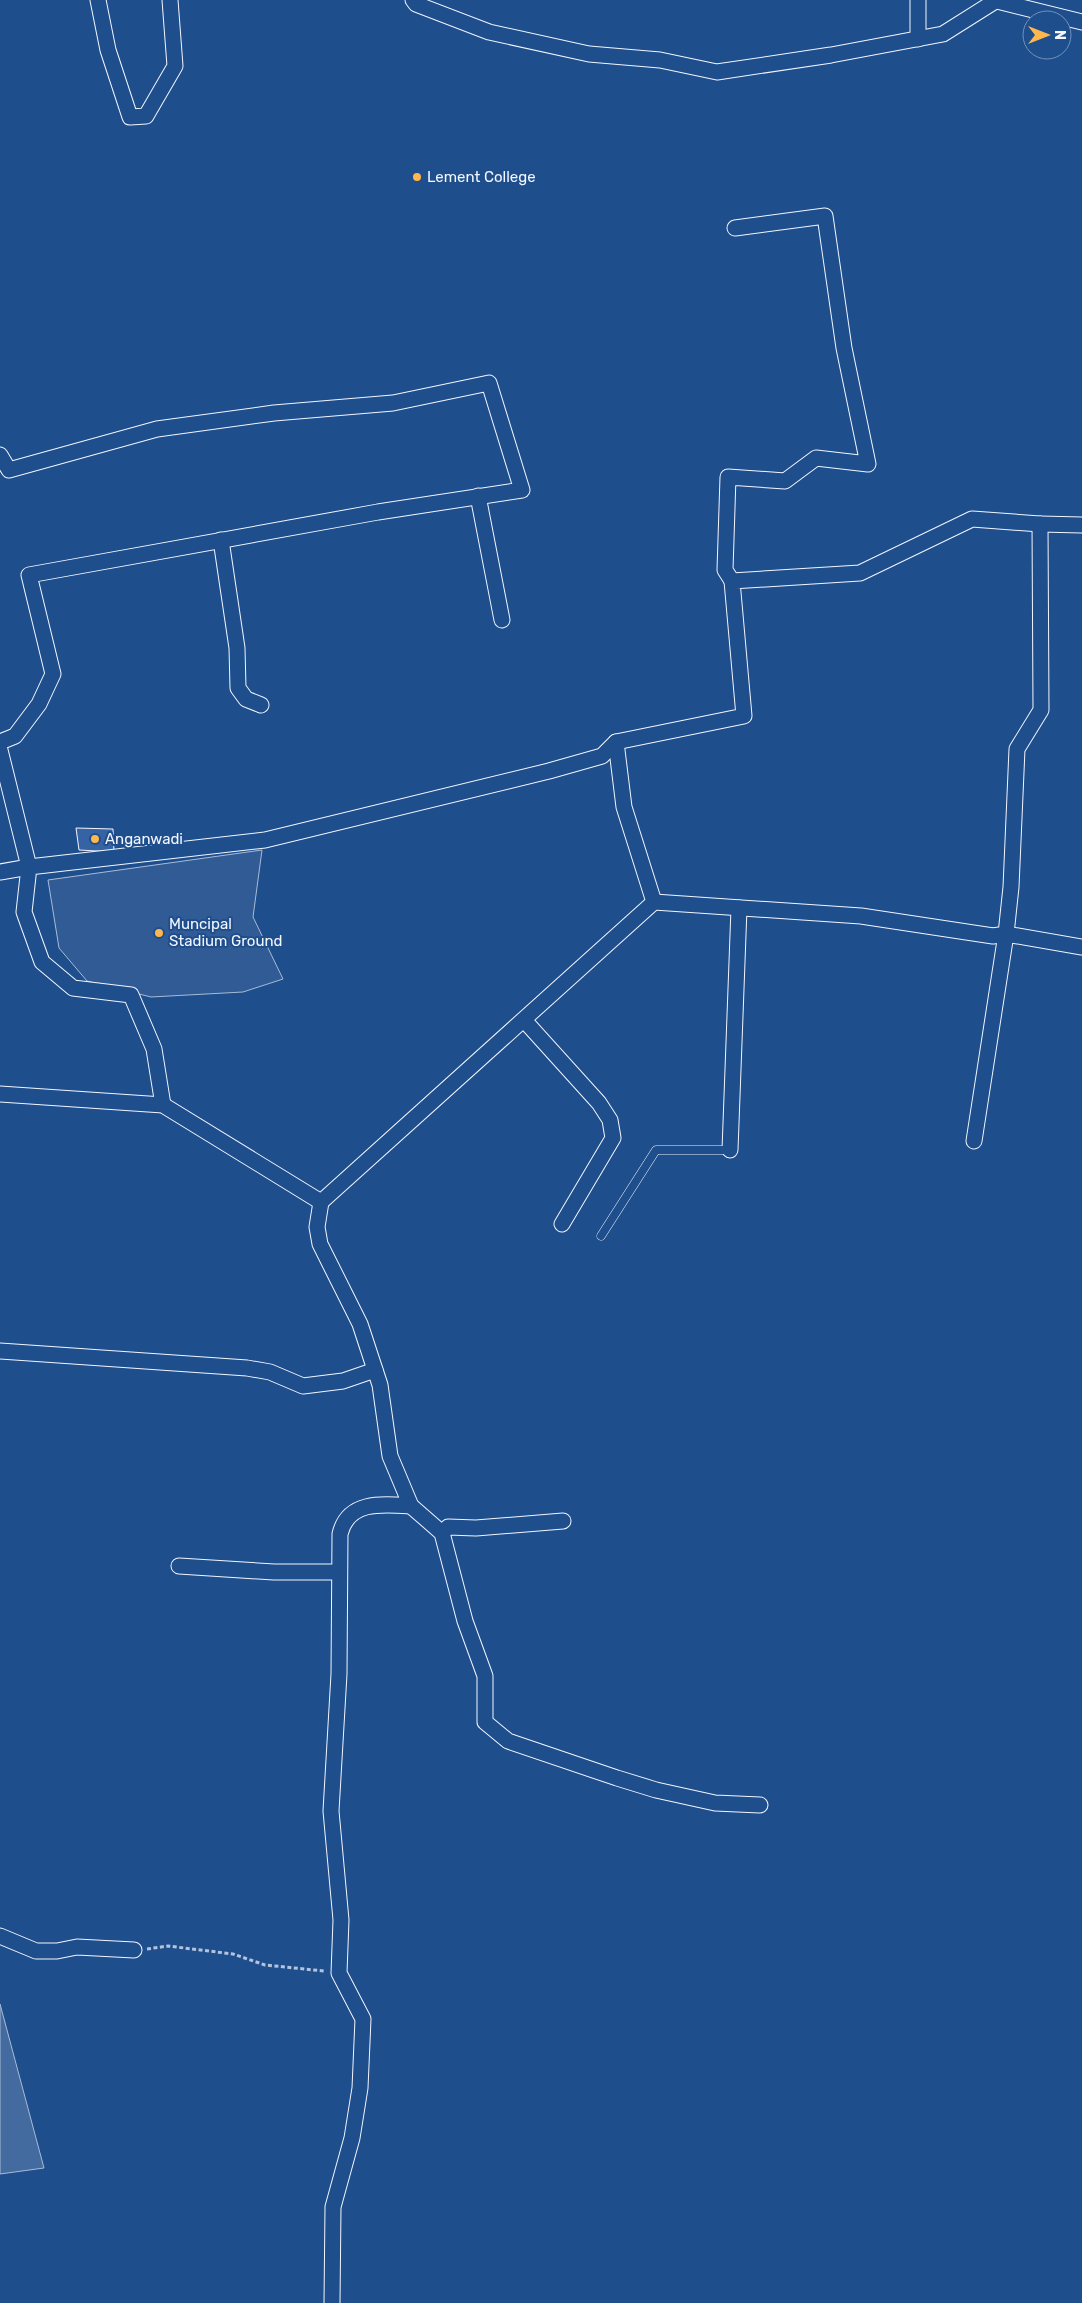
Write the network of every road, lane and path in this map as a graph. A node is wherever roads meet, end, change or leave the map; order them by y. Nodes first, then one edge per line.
1 (98, 0) edge
2 (170, 0) edge
3 (918, 0) edge
4 (997, 0) edge
5 (415, 1) edge
6 (1082, 22) edge
7 (918, 39) junction
8 (735, 228) dead end
9 (0, 455) edge
10 (478, 496) junction
11 (1040, 524) junction
12 (1082, 525) edge
13 (221, 540) junction
14 (732, 581) junction
15 (502, 620) dead end
16 (261, 705) dead end
17 (0, 742) edge
18 (616, 742) junction
19 (0, 750) edge
20 (29, 867) junction
21 (0, 872) edge
22 (654, 902) junction
23 (739, 908) junction
24 (1006, 934) junction
25 (1082, 947) edge
26 (524, 1020) junction
27 (0, 1094) edge
28 (163, 1105) junction
29 (974, 1141) dead end
30 (730, 1150) joint
31 (321, 1202) junction
32 (562, 1224) dead end
33 (601, 1236) dead end
34 (0, 1351) edge
35 (375, 1370) junction
36 (411, 1506) junction
37 (563, 1521) dead end
38 (442, 1533) junction
39 (179, 1566) dead end
40 (339, 1572) junction
41 (760, 1804) dead end
42 (0, 1936) edge
43 (134, 1950) joint
44 (332, 1971) dead end
45 (332, 2303) edge

1 - 2 street
3 - 7 street
4 - 6 street
4 - 7 street
5 - 7 street
8 - 14 street
9 - 10 street
10 - 13 street
10 - 15 street
11 - 12 street
11 - 14 street
11 - 24 street
13 - 16 street
13 - 17 street
14 - 18 street
18 - 20 street
18 - 22 street
19 - 20 street
20 - 21 street
20 - 28 street
22 - 23 street
22 - 26 street
23 - 24 street
23 - 30 street
24 - 25 street
24 - 29 street
26 - 31 street
26 - 32 street
27 - 28 street
28 - 31 street
30 - 33 lane
31 - 35 street
34 - 35 street
35 - 36 street
36 - 38 street
36 - 40 street
37 - 38 street
38 - 41 street
39 - 40 street
40 - 45 street
42 - 43 street
43 - 44 path

